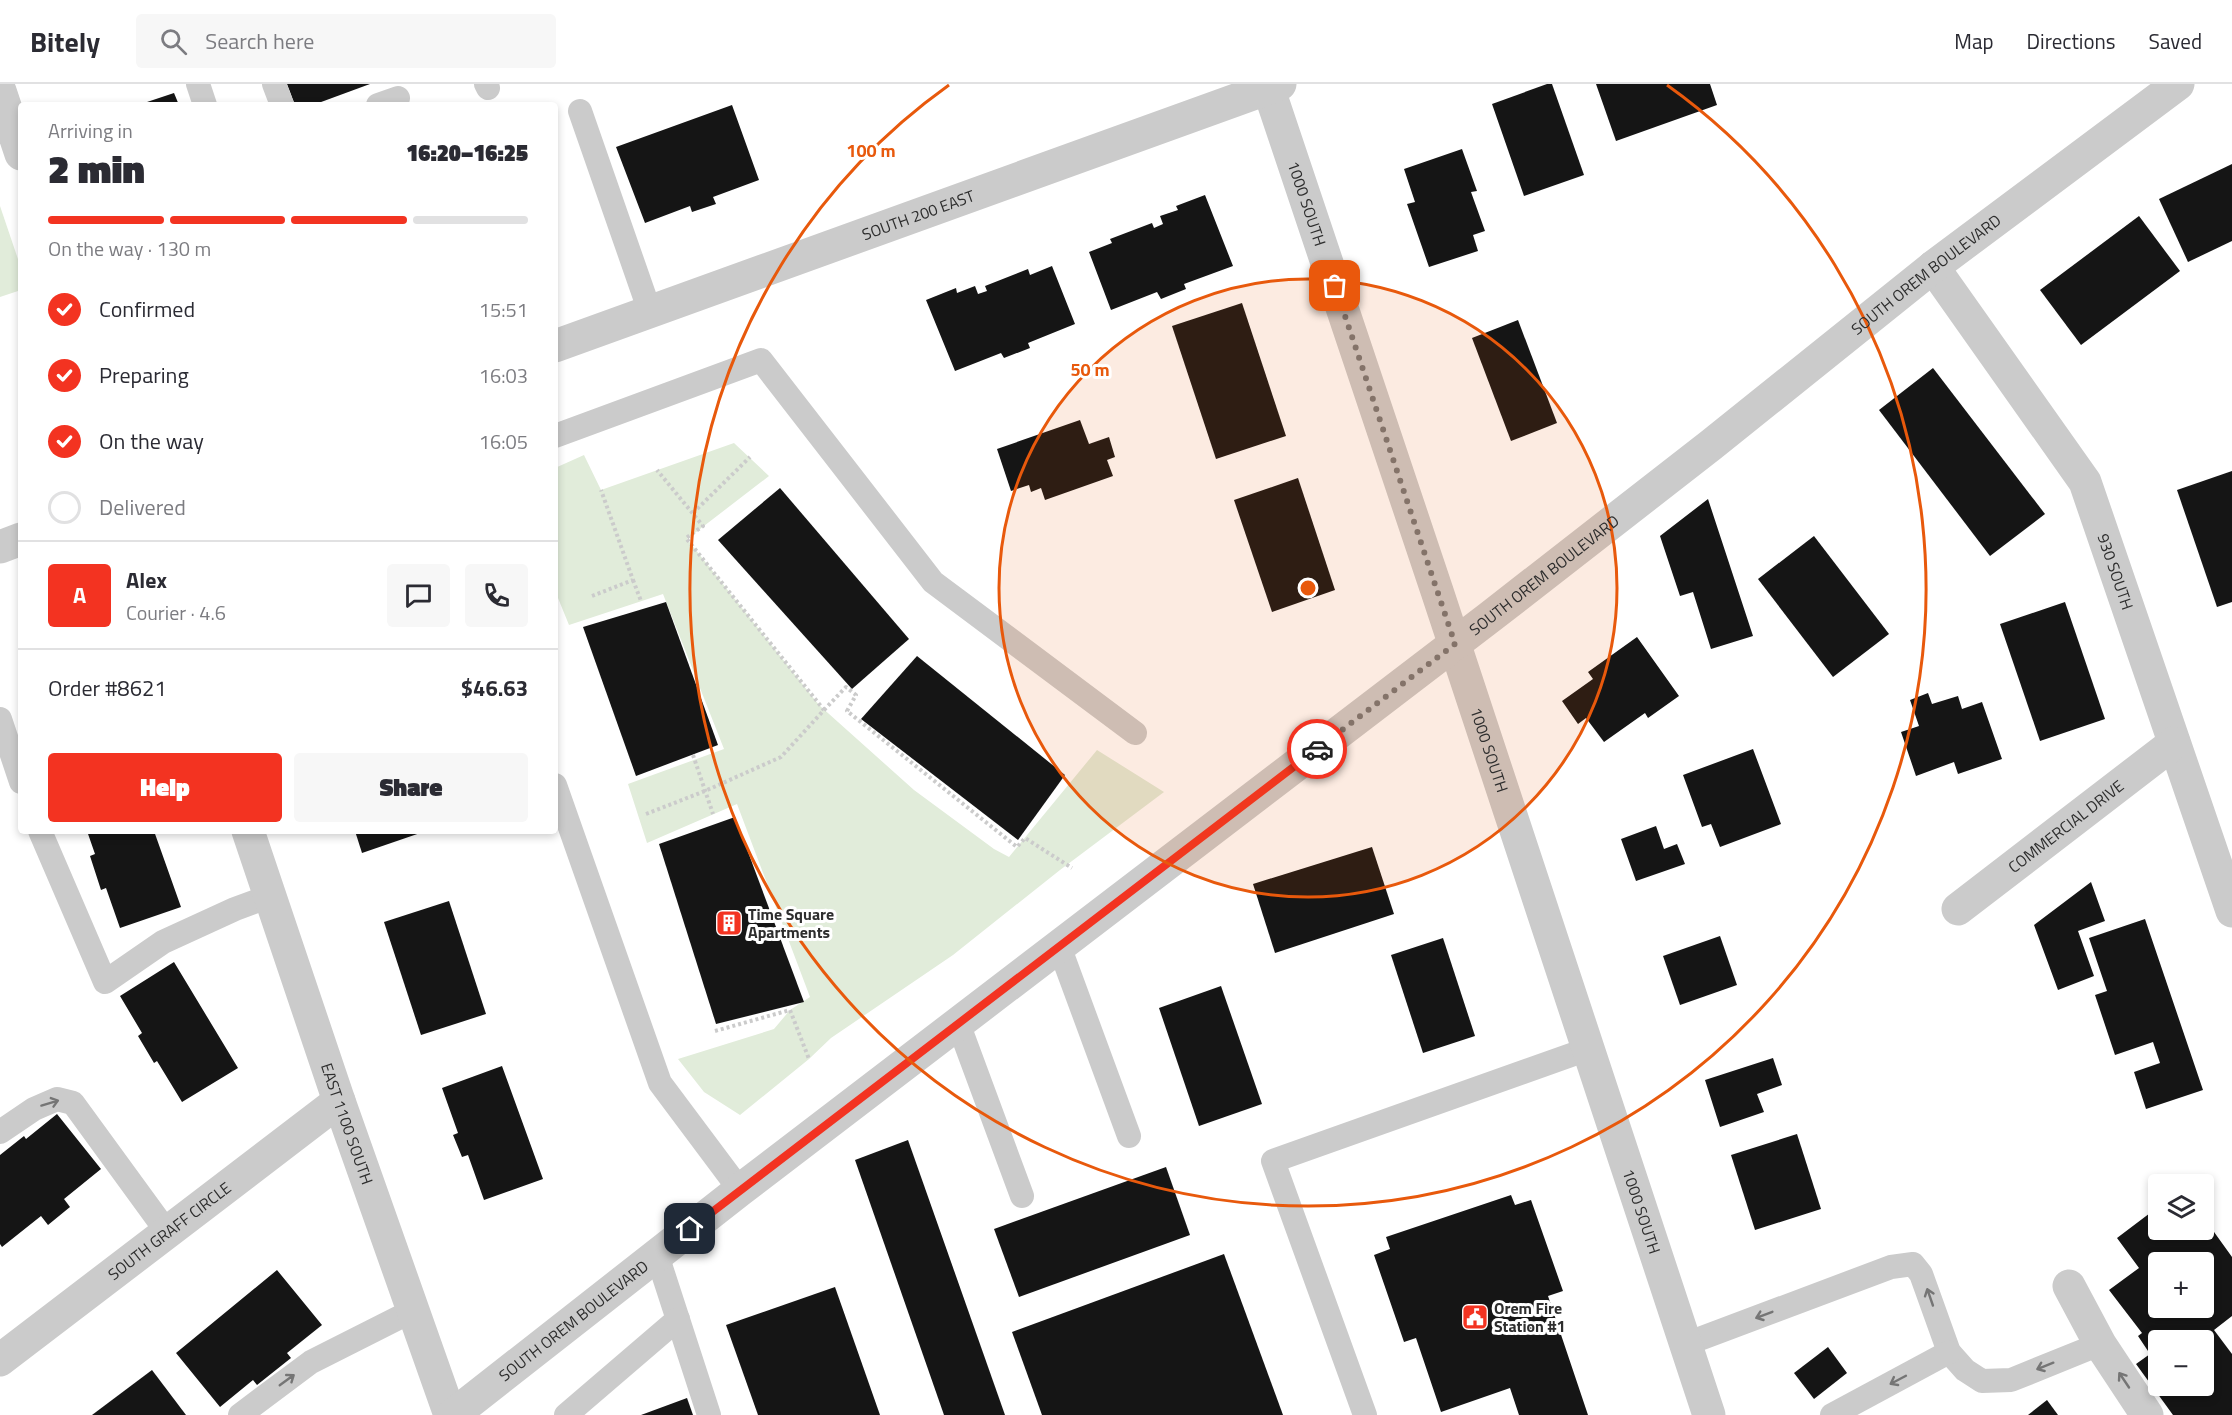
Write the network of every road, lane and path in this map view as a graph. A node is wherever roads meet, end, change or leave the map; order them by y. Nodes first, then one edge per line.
1 (198, 84) edge
2 (274, 84) edge
3 (2178, 84) edge
4 (1272, 85) edge
5 (0, 91) edge
6 (204, 102) edge
7 (281, 102) edge
8 (580, 111) dead end
9 (18, 145) edge
10 (1933, 267) junction
11 (650, 312) junction
12 (558, 345) edge
13 (558, 435) edge
14 (750, 457) dead end
15 (657, 470) dead end
16 (601, 490) dead end
17 (693, 513) junction
18 (18, 540) edge
19 (0, 547) edge
20 (633, 580) junction
21 (592, 596) dead end
22 (640, 601) dead end
23 (1455, 644) junction
24 (824, 710) junction
25 (0, 718) edge
26 (1135, 733) dead end
27 (2174, 743) junction
28 (693, 754) dead end
29 (18, 773) edge
30 (705, 791) junction
31 (558, 794) edge
32 (646, 814) dead end
33 (713, 814) dead end
34 (41, 834) edge
35 (249, 834) edge
36 (2221, 842) edge
37 (1072, 868) dead end
38 (270, 896) junction
39 (1958, 909) dead end
40 (2232, 911) edge
41 (1059, 946) junction
42 (958, 1023) junction
43 (715, 1031) dead end
44 (1588, 1048) junction
45 (809, 1059) dead end
46 (339, 1101) junction
47 (0, 1132) edge
48 (1129, 1136) dead end
49 (740, 1190) junction
50 (1022, 1196) dead end
51 (167, 1232) junction
52 (657, 1255) junction
53 (2069, 1286) dead end
54 (412, 1311) junction
55 (678, 1319) junction
56 (1686, 1344) junction
57 (2100, 1344) junction
58 (1949, 1352) junction
59 (0, 1360) edge
60 (240, 1415) edge
61 (451, 1415) edge
62 (566, 1415) edge
63 (709, 1415) edge
64 (1365, 1415) edge
65 (1709, 1415) edge
66 (1832, 1415) edge
67 (2147, 1415) edge

1 - 6 lane
2 - 7 lane
3 - 10 street, SOUTH OREM BOULEVARD
4 - 11 street, SOUTH 200 EAST
4 - 23 street, 1000 SOUTH
5 - 9 street
8 - 11 lane
10 - 23 street, SOUTH OREM BOULEVARD
10 - 27 street, 930 SOUTH
11 - 12 street, SOUTH 200 EAST
13 - 26 lane
14 - 17 path
15 - 17 path
16 - 20 path
17 - 24 path
18 - 19 street
20 - 21 path
20 - 22 path
23 - 41 street, SOUTH OREM BOULEVARD
23 - 44 street, 1000 SOUTH
24 - 30 path
24 - 37 path
25 - 29 lane
27 - 36 street, 930 SOUTH
27 - 39 street, COMMERCIAL DRIVE
28 - 30 path
30 - 32 path
30 - 33 path
31 - 49 lane
34 - 38 lane
35 - 38 street, EAST 1100 SOUTH
36 - 40 street, 930 SOUTH
38 - 46 street, EAST 1100 SOUTH
41 - 42 street, SOUTH OREM BOULEVARD
41 - 48 lane
42 - 49 street, SOUTH OREM BOULEVARD
42 - 50 lane
43 - 45 path
44 - 56 street, 1000 SOUTH
44 - 64 lane
46 - 51 street, SOUTH GRAFF CIRCLE
46 - 54 street, EAST 1100 SOUTH
47 -> 51 lane
49 - 52 street, SOUTH OREM BOULEVARD
51 - 59 street, SOUTH GRAFF CIRCLE
52 - 55 lane
52 - 61 street, SOUTH OREM BOULEVARD
53 - 57 street
60 -> 54 lane
54 - 61 street, EAST 1100 SOUTH
55 - 62 lane
55 - 63 lane
58 -> 56 lane
56 - 65 street, 1000 SOUTH
57 -> 58 lane
67 -> 57 street
58 -> 66 lane

